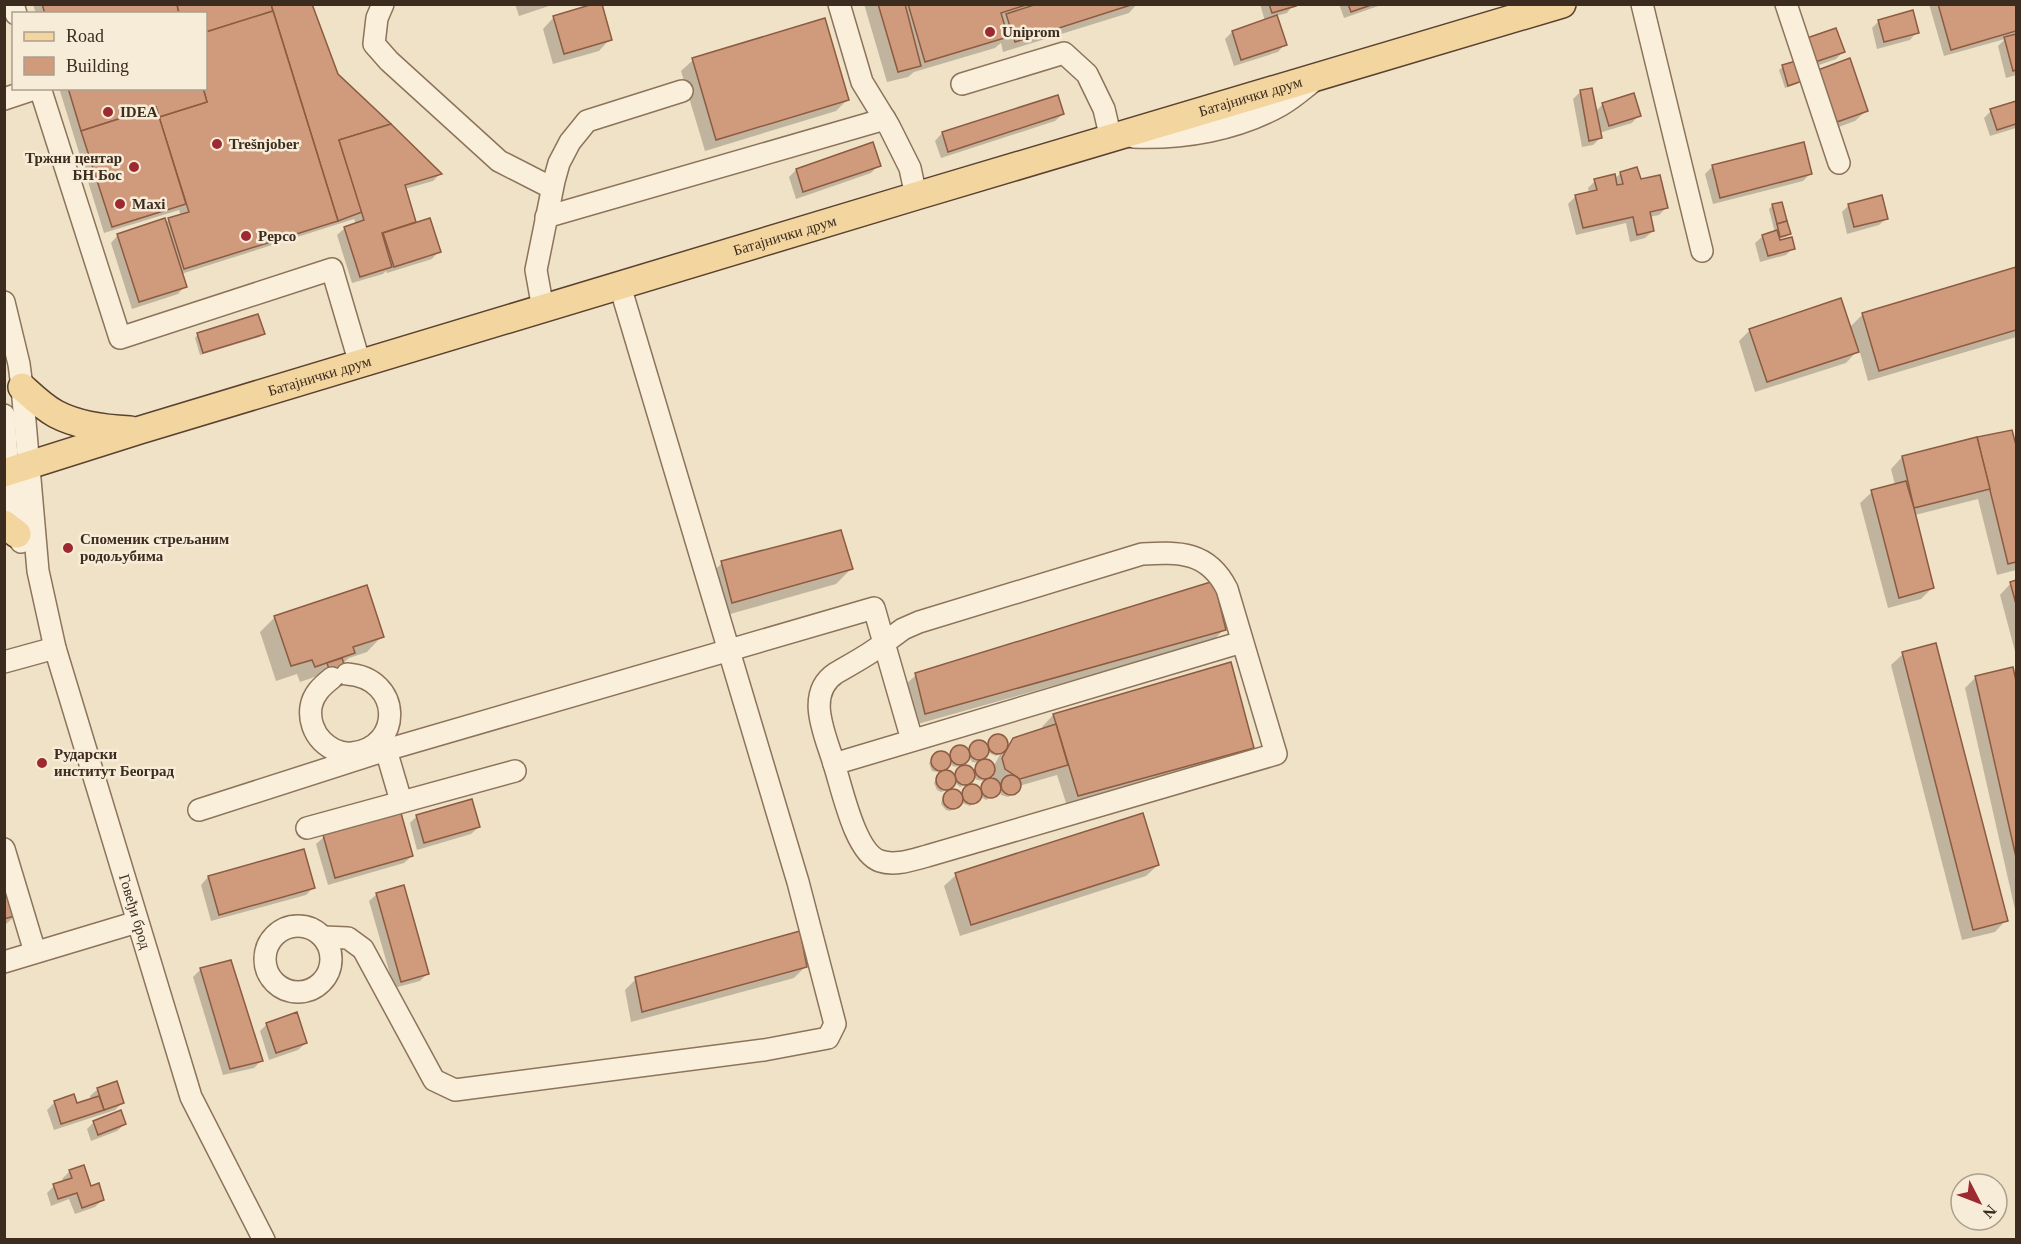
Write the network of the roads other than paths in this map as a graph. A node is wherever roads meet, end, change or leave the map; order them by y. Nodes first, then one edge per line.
1 (383, 4) edge
2 (839, 4) edge
3 (1562, 4) edge
4 (1642, 4) edge
5 (1786, 4) edge
6 (962, 84) dead end
7 (33, 90) edge
8 (40, 90) edge
9 (682, 91) dead end
10 (4, 99) edge
11 (885, 119) junction
12 (1114, 138) junction
13 (1839, 163) dead end
14 (552, 189) junction
15 (916, 196) junction
16 (546, 217) junction
17 (1701, 251) dead end
18 (620, 286) junction
19 (4, 302) edge
20 (543, 309) junction
21 (360, 364) junction
22 (22, 387) junction
23 (4, 415) edge
24 (140, 430) junction
25 (14, 470) edge
26 (11, 529) edge
27 (38, 571) junction
28 (1242, 642) junction
29 (884, 643) junction
30 (55, 648) junction
31 (728, 649) junction
32 (4, 662) edge
33 (912, 740) junction
34 (382, 745) junction
35 (834, 764) junction
36 (515, 771) dead end
37 (401, 801) junction
38 (199, 810) dead end
39 (307, 828) dead end
40 (4, 849) edge
41 (137, 922) junction
42 (323, 937) dead end
43 (35, 952) junction
44 (4, 962) edge
45 (264, 1239) edge

1 - 14 street
2 - 11 street
3 - 12 main road, Батајнички друм
4 - 17 street
5 - 13 street
6 - 12 street
7 - 10 street
8 - 21 street
9 - 14 street
11 - 15 street
11 - 16 street
12 - 15 main road, Батајнички друм
14 - 16 street
15 - 18 main road, Батајнички друм
16 - 20 street
18 - 20 main road, Батајнички друм
18 - 31 street
19 - 22 street
20 - 21 main road, Батајнички друм
21 - 24 main road, Батајнички друм
22 - 24 main road
22 - 25 street
23 - 25 street
24 - 25 main road, Батајнички друм
25 - 26 street
25 - 27 street
26 - 27 street
27 - 30 street, Говеђи брод
28 - 29 street
28 - 33 street
28 - 35 street
29 - 31 street
29 - 33 street
29 - 35 street
30 - 32 street
30 - 41 street, Говеђи брод
31 - 34 street
31 - 42 street
33 - 35 street
34 - 34 street
34 - 37 street
34 - 38 street
36 - 37 street
37 - 39 street
40 - 43 street
41 - 43 street
41 - 45 street, Говеђи брод
43 - 44 street

